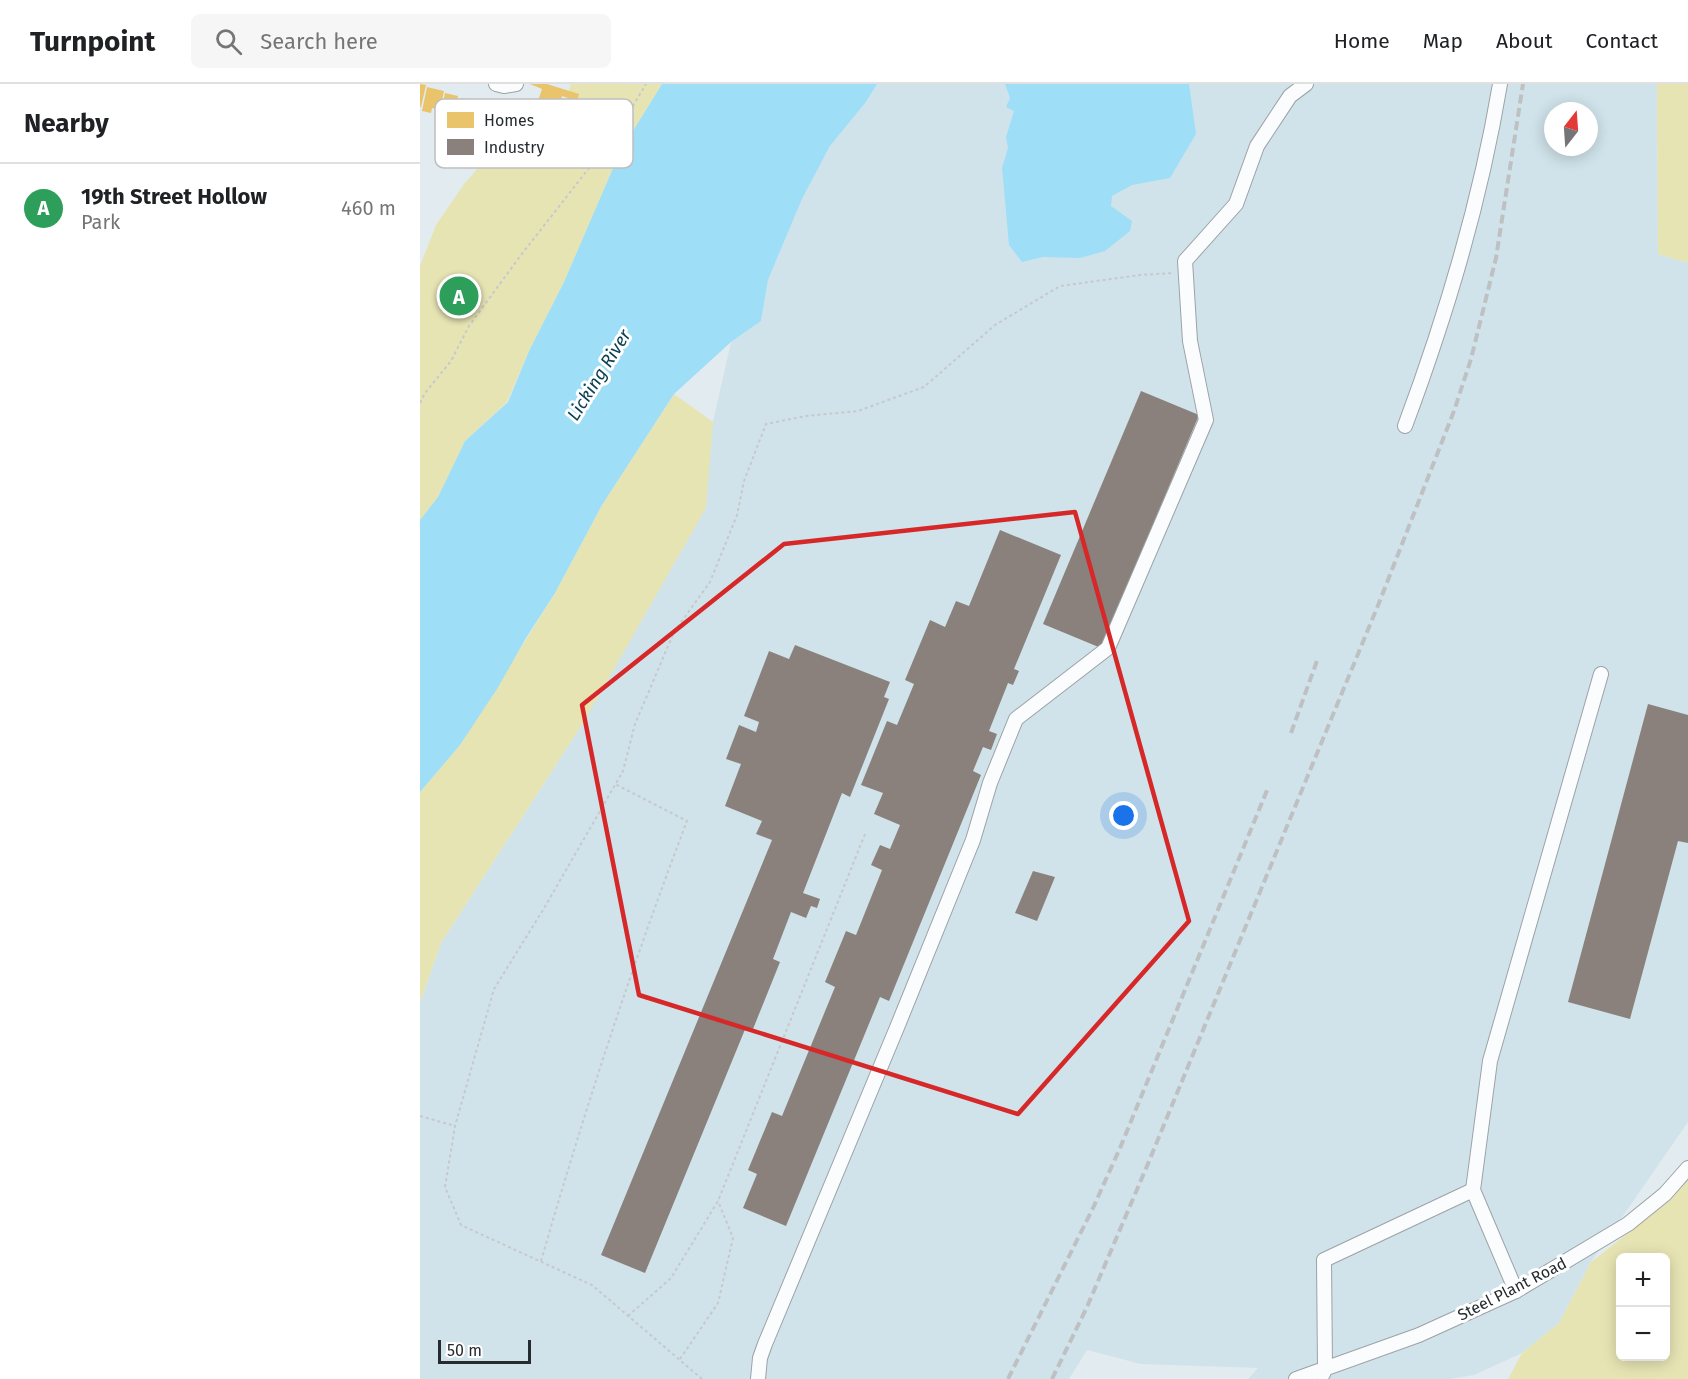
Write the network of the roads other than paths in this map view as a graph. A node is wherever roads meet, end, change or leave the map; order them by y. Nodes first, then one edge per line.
1 (496, 84) edge
2 (516, 84) edge
3 (1306, 84) edge
4 (1500, 84) edge
5 (1405, 426) dead end
6 (1601, 674) dead end
7 (1688, 1168) edge
8 (1473, 1190) junction
9 (1516, 1291) junction
10 (1323, 1374) edge
11 (758, 1379) edge
12 (1296, 1379) edge

1 - 2 street
3 - 11 street
4 - 5 street
6 - 8 street
7 - 9 street, Steel Plant Road
8 - 9 street
8 - 10 street
9 - 10 street, Steel Plant Road
10 - 12 street, Steel Plant Road

